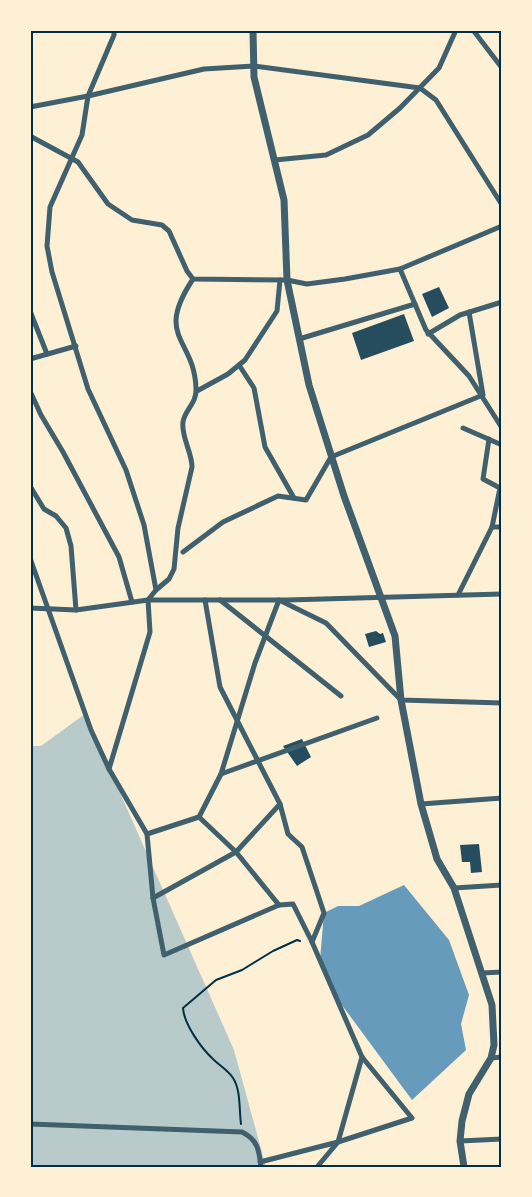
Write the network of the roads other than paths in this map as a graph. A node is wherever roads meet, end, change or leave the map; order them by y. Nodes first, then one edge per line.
1 (114, 30) edge
2 (253, 30) edge
3 (456, 30) edge
4 (473, 30) edge
5 (254, 66) junction
6 (502, 68) edge
7 (420, 88) junction
8 (88, 96) junction
9 (30, 107) edge
10 (30, 136) edge
11 (71, 158) junction
12 (274, 160) junction
13 (502, 205) edge
14 (502, 226) edge
15 (400, 269) junction
16 (193, 279) junction
17 (284, 280) junction
18 (502, 302) edge
19 (415, 304) junction
20 (30, 311) edge
21 (469, 312) junction
22 (428, 334) junction
23 (299, 339) junction
24 (76, 346) junction
25 (47, 354) junction
26 (30, 359) edge
27 (239, 365) junction
28 (30, 391) edge
29 (196, 391) junction
30 (483, 395) junction
31 (463, 428) dead end
32 (502, 428) edge
33 (489, 439) junction
34 (502, 445) edge
35 (331, 456) junction
36 (30, 486) edge
37 (294, 498) junction
38 (492, 527) junction
39 (502, 527) edge
40 (183, 552) dead end
41 (30, 558) edge
42 (156, 590) junction
43 (502, 594) edge
44 (458, 595) junction
45 (381, 597) junction
46 (148, 600) junction
47 (205, 600) junction
48 (220, 600) junction
49 (279, 600) junction
50 (132, 603) junction
51 (30, 608) edge
52 (49, 610) junction
53 (76, 610) junction
54 (265, 636) junction
55 (341, 696) dead end
56 (401, 700) junction
57 (502, 703) edge
58 (377, 718) dead end
59 (237, 722) junction
60 (257, 761) junction
61 (109, 770) junction
62 (221, 774) junction
63 (502, 798) edge
64 (280, 804) junction
65 (421, 804) junction
66 (199, 817) junction
67 (147, 834) junction
68 (236, 852) junction
69 (502, 885) edge
70 (454, 888) junction
71 (153, 898) junction
72 (279, 905) junction
73 (312, 942) junction
74 (502, 972) edge
75 (482, 973) junction
76 (362, 1057) junction
77 (502, 1057) edge
78 (491, 1058) junction
79 (30, 1124) edge
80 (502, 1139) edge
81 (460, 1141) junction
82 (338, 1143) junction
83 (261, 1164) edge
84 (317, 1167) edge
85 (464, 1167) edge

1 - 8 street
2 - 5 street
3 - 7 street
4 - 6 street
5 - 7 street
5 - 8 street
5 - 12 street
7 - 12 street
7 - 13 street
8 - 9 street
8 - 11 street
10 - 11 street
11 - 16 street
11 - 24 street
12 - 17 street
14 - 15 street
15 - 17 street
15 - 19 street
16 - 17 street
16 - 29 street
17 - 23 street
17 - 27 street
18 - 21 street
19 - 22 street
19 - 23 street
20 - 25 street
21 - 22 street
21 - 30 street
22 - 30 street
23 - 35 street
24 - 25 street
24 - 42 street
25 - 26 street
27 - 29 street
27 - 37 street
28 - 50 street
29 - 42 street
30 - 32 street
30 - 35 street
31 - 33 street
33 - 34 street
33 - 38 street
35 - 37 street
35 - 45 street
36 - 53 street
37 - 40 street
38 - 39 street
38 - 44 street
41 - 52 street
42 - 46 street
43 - 44 street
44 - 45 street
45 - 49 street
45 - 56 street
46 - 47 street
46 - 50 street
46 - 61 street
47 - 48 street
47 - 59 street
48 - 49 street
48 - 54 street
49 - 54 street
49 - 56 street
50 - 53 street
51 - 52 street
52 - 53 street
52 - 61 street
54 - 55 street
54 - 59 street
56 - 57 street
56 - 65 street
58 - 60 street
59 - 60 street
59 - 62 street
60 - 62 street
60 - 64 street
61 - 67 street
62 - 66 street
63 - 65 street
64 - 68 street
64 - 73 street
65 - 70 street
66 - 67 street
66 - 68 street
67 - 71 street
68 - 71 street
68 - 72 street
69 - 70 street
70 - 75 street
71 - 72 street
72 - 73 street
73 - 76 street
74 - 75 street
75 - 78 street
76 - 82 street
76 - 82 street
77 - 78 street
78 - 81 street
79 - 83 street
80 - 81 street
81 - 85 street
82 - 83 street
82 - 84 street

